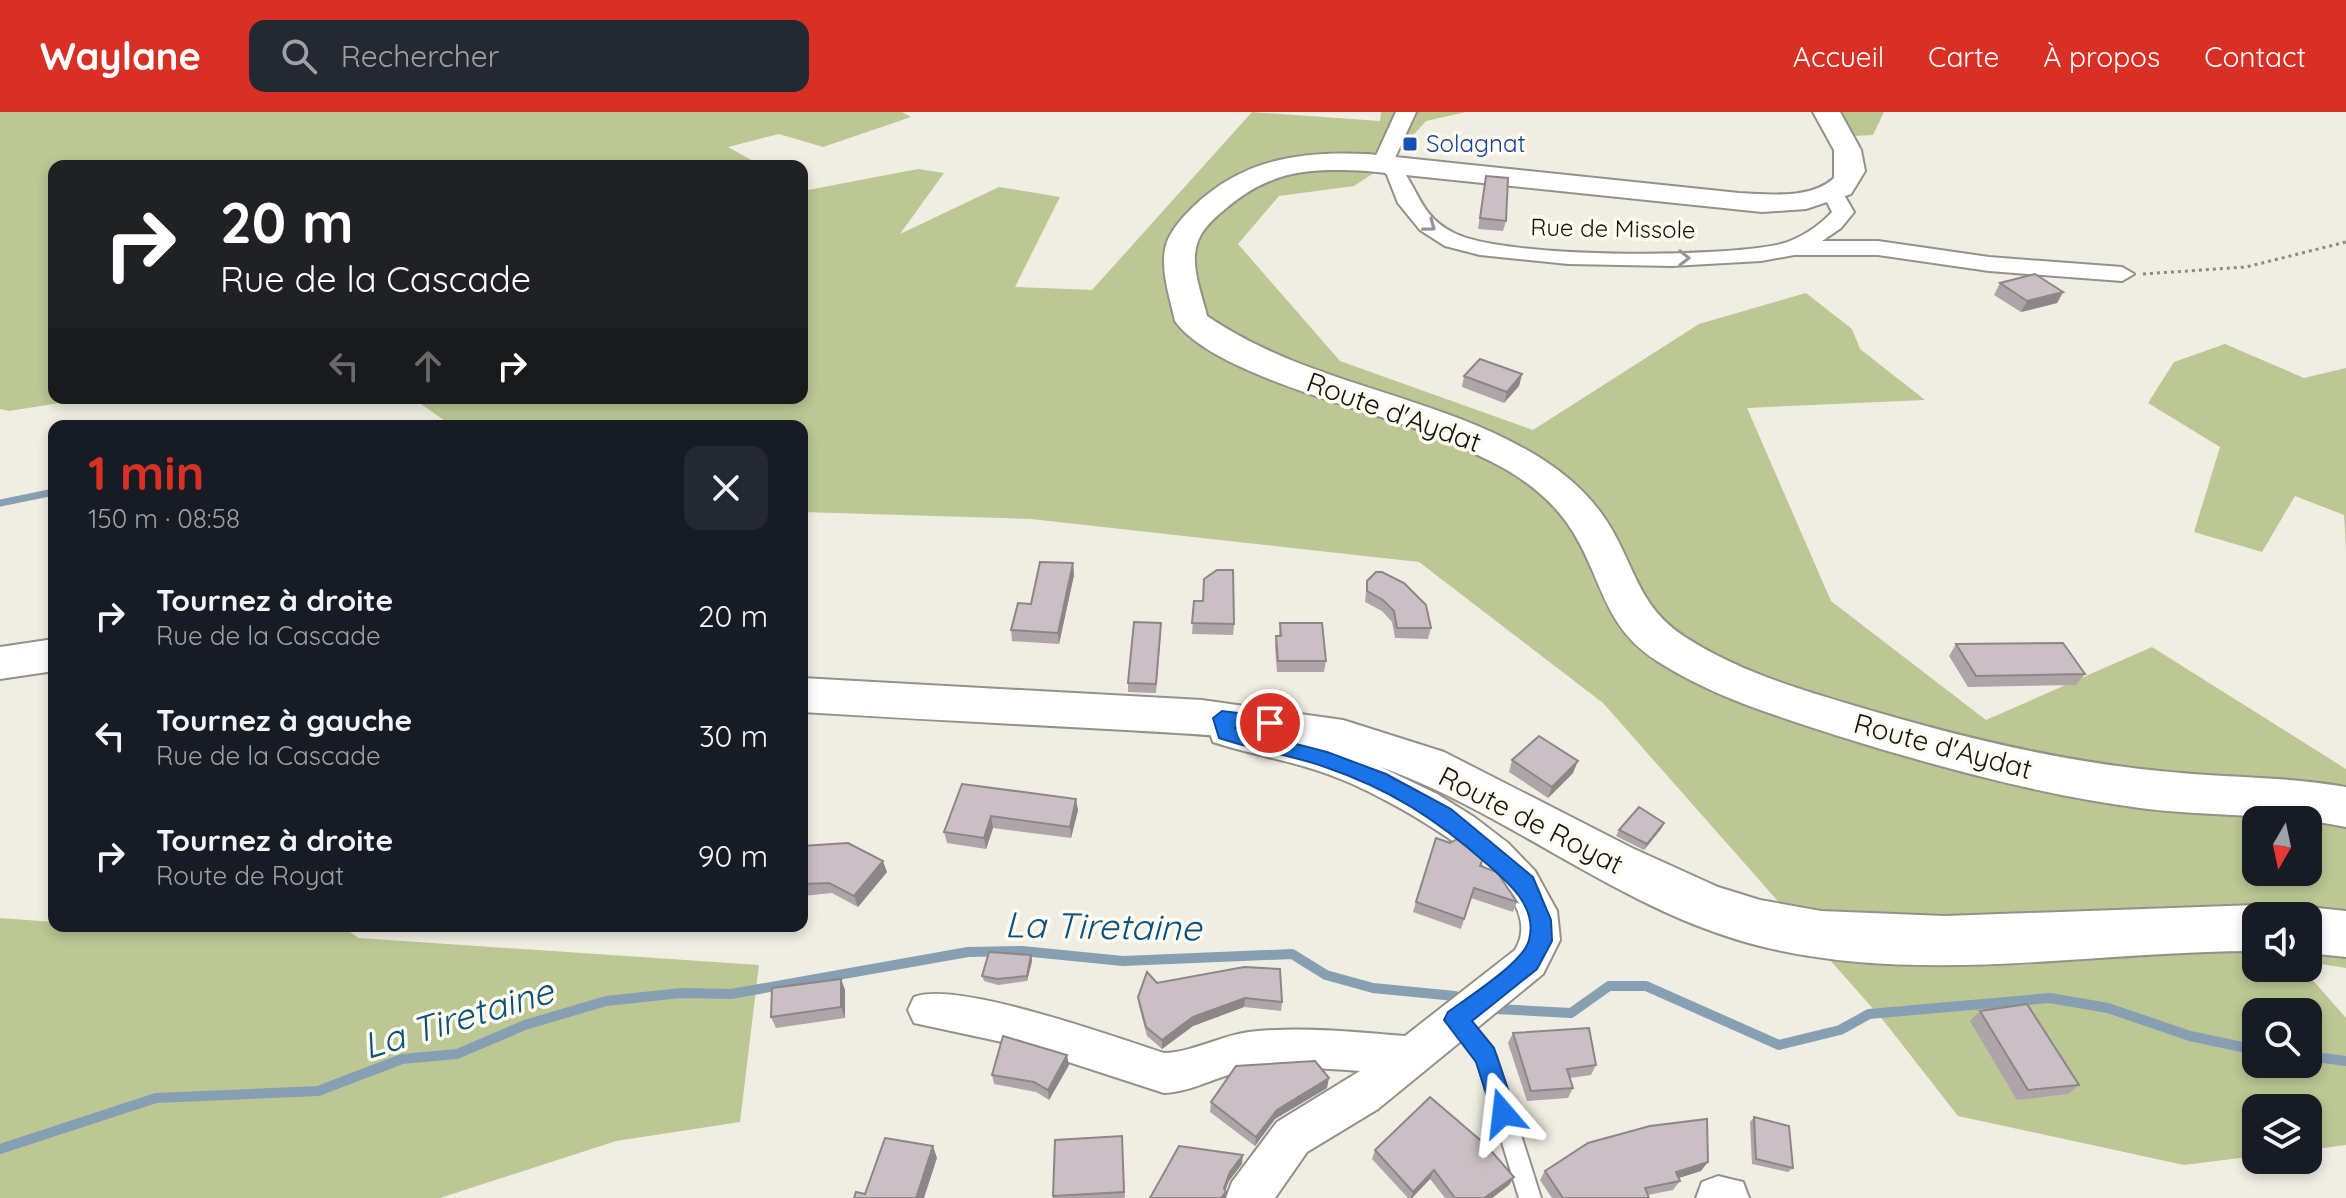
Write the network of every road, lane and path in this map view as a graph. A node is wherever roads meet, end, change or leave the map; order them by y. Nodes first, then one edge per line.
1 (1406, 112) edge
2 (1826, 112) edge
3 (1386, 165) junction
4 (1833, 192) junction
5 (2346, 242) edge
6 (1790, 249) junction
7 (2122, 274) joint
8 (48, 656) edge
9 (0, 663) edge
10 (808, 695) edge
11 (1222, 718) junction
12 (2346, 807) edge
13 (2242, 928) edge
14 (2322, 931) edge
15 (2346, 934) edge
16 (928, 1010) dead end
17 (1456, 1020) junction
18 (1411, 1056) junction
19 (1261, 1193) edge
20 (1530, 1198) edge
21 (1718, 1198) edge
22 (1727, 1198) edge

1 - 3 street
2 - 4 main road
3 - 4 main road, Route d'Aydat
3 -> 6 street, Rue de Missole
3 - 12 main road, Route d'Aydat
4 - 6 street, Rue de Missole
5 - 7 path
6 - 7 street
8 - 9 main road
10 - 11 main road, Route de Royat
11 - 13 main road, Route de Royat
11 - 17 street
14 - 15 main road
16 - 18 street
17 - 18 street
17 - 20 lane
18 - 19 street
21 - 22 street

